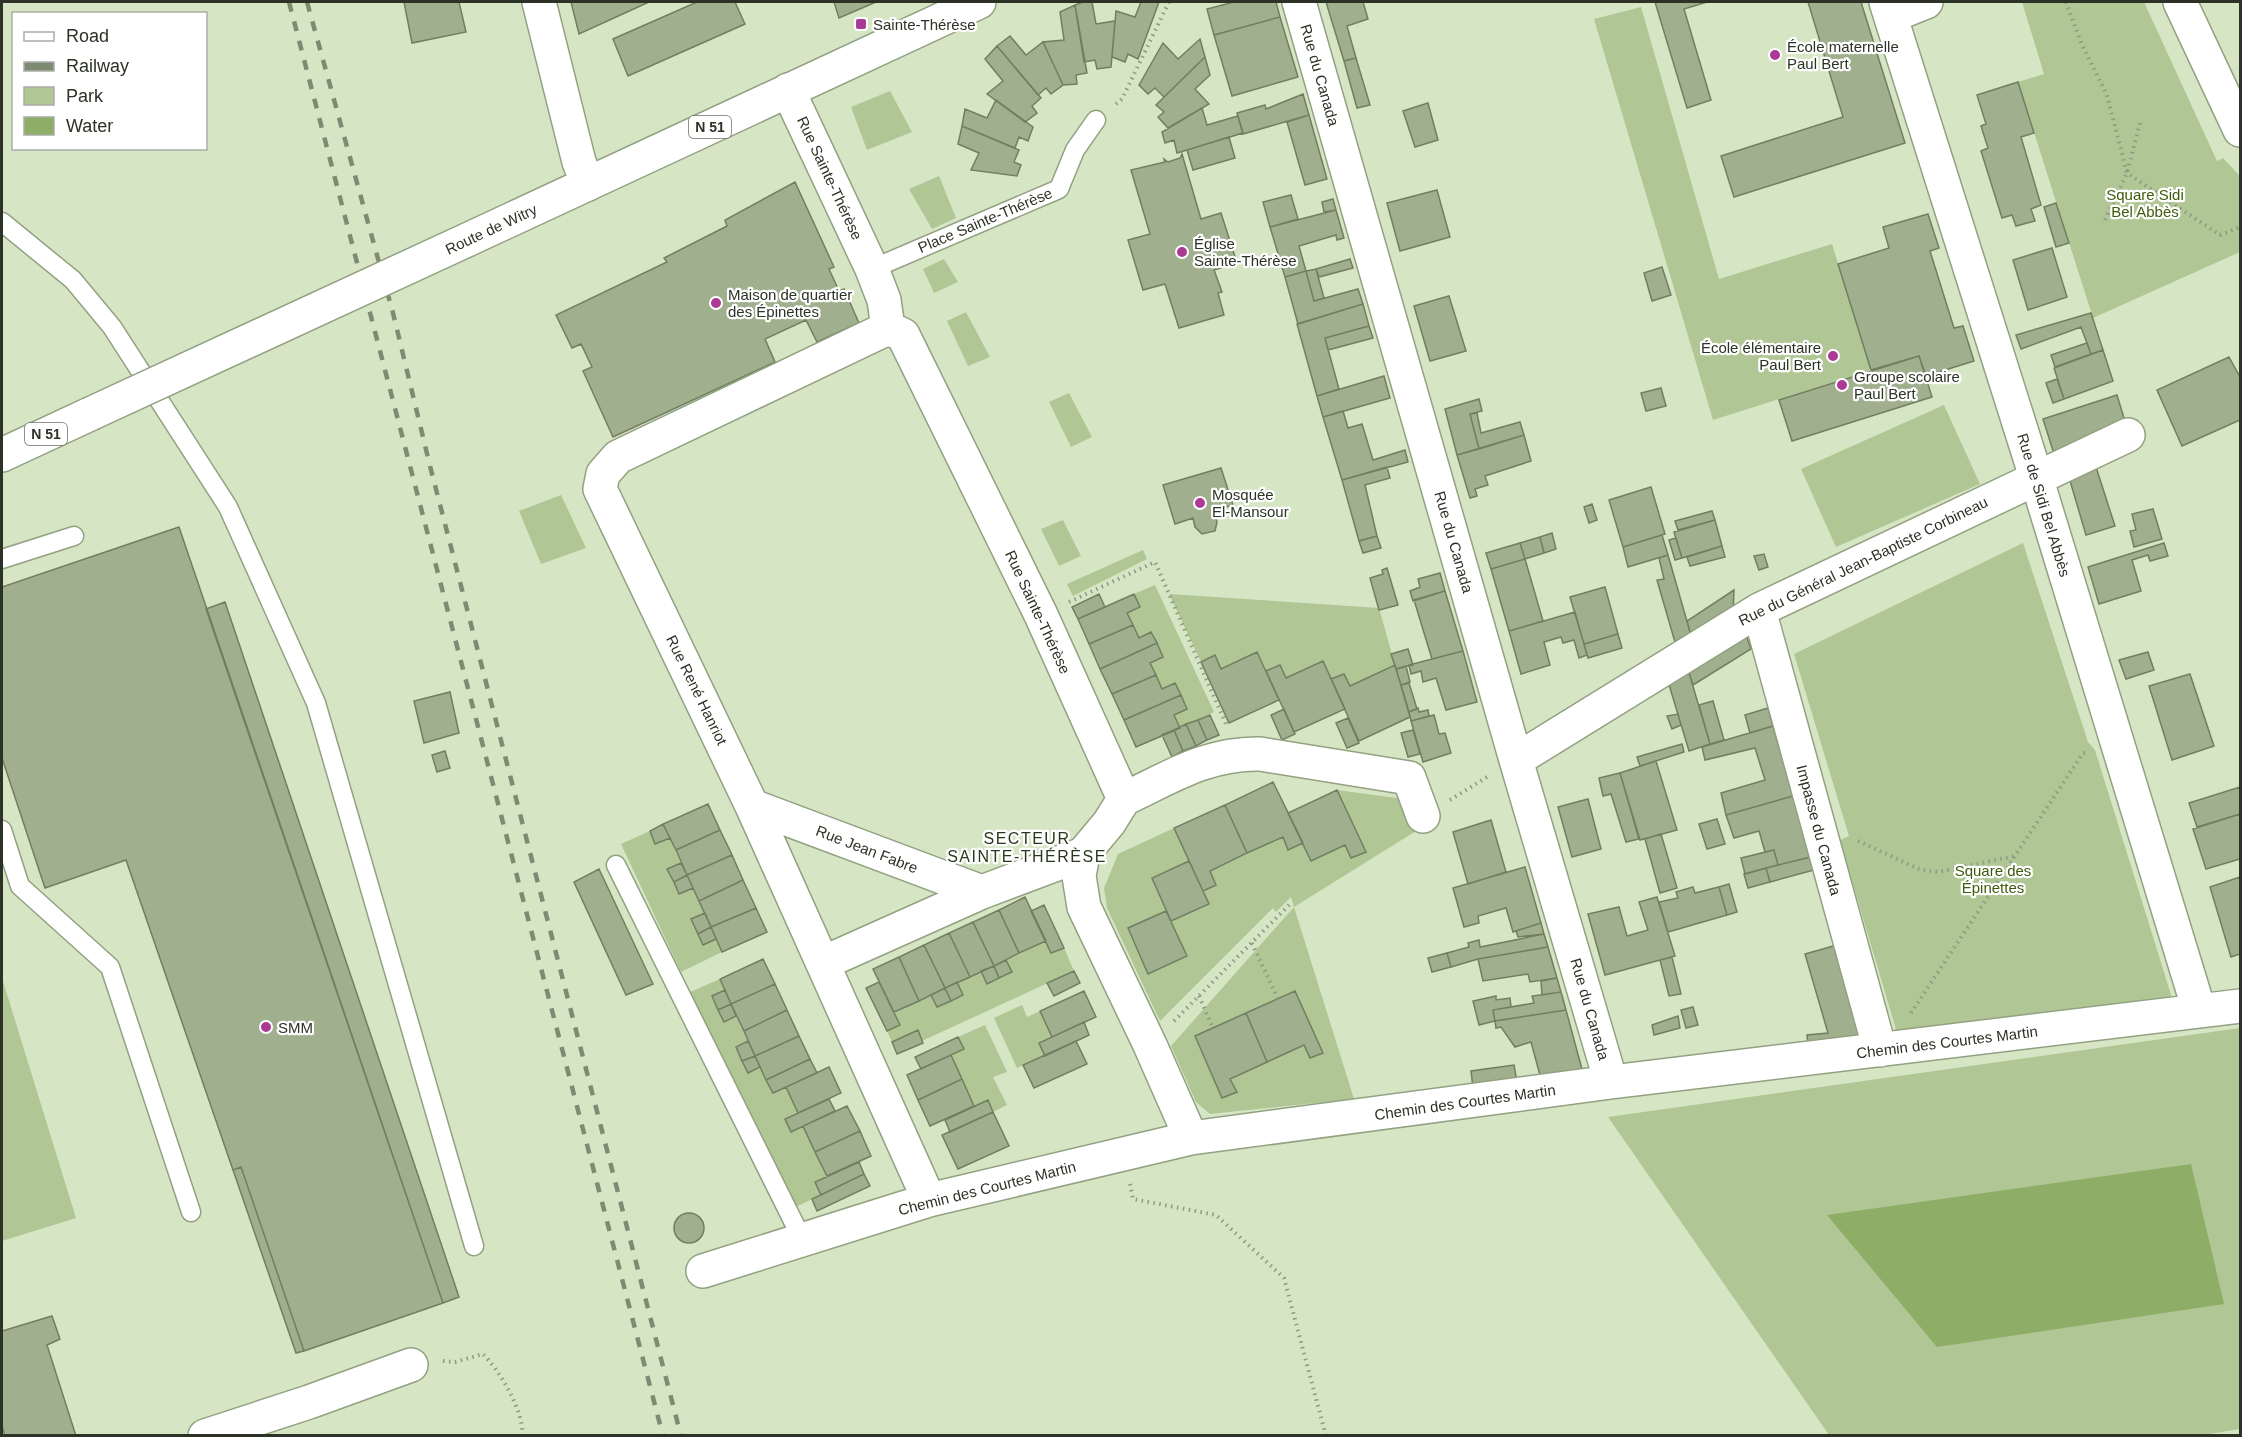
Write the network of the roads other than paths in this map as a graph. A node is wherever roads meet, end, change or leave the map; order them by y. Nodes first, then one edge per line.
1 (539, 2) edge
2 (979, 2) edge
3 (1299, 2) edge
4 (1926, 2) edge
5 (2180, 2) edge
6 (1888, 9) edge
7 (788, 90) junction
8 (1096, 120) road end
9 (2241, 130) edge
10 (588, 183) junction
11 (2, 222) edge
12 (872, 269) junction
13 (888, 328) junction
14 (2128, 435) dead end
15 (2, 455) edge
16 (2036, 477) junction
17 (74, 536) dead end
18 (2, 559) edge
19 (1759, 609) junction
20 (1516, 760) junction
21 (1124, 799) junction
22 (752, 806) junction
23 (1423, 816) road end
24 (2, 830) edge
25 (1083, 854) junction
26 (616, 865) dead end
27 (982, 892) junction
28 (823, 963) junction
29 (2241, 1006) edge
30 (2199, 1010) junction
31 (1878, 1044) junction
32 (1611, 1082) junction
33 (1191, 1138) junction
34 (929, 1200) junction
35 (191, 1212) dead end
36 (803, 1241) junction
37 (474, 1246) dead end
38 (703, 1271) dead end
39 (411, 1365) road end
40 (205, 1436) edge

1 - 10 street
2 - 7 street, Route de Witry / N 51
3 - 20 street, Rue du Canada
4 - 6 street
5 - 9 street
6 - 16 street, Rue de Sidi Bel Abbès
7 - 10 street, Route de Witry / N 51
7 - 12 street, Rue Sainte-Thérèse
8 - 12 lane, Place Sainte-Thérèse
10 - 15 street, Route de Witry / N 51, bridge
11 - 37 lane
12 - 13 street, Rue Sainte-Thérèse
13 - 21 street, Rue Sainte-Thérèse
13 - 22 street, Rue René Hanriot
14 - 16 street, Rue du Général Jean-Baptiste Corbineau
16 - 19 street, Rue du Général Jean-Baptiste Corbineau
16 - 30 street, Rue de Sidi Bel Abbès
17 - 18 lane
19 - 20 street, Rue du Général Jean-Baptiste Corbineau
19 - 31 street, Impasse du Canada
20 - 32 street, Rue du Canada
21 - 23 street
21 - 25 street
22 - 27 street, Rue Jean Fabre
22 - 28 street, Rue René Hanriot
24 - 35 lane
25 - 27 street
25 - 33 street
26 - 36 lane
27 - 28 street
28 - 34 street, Rue René Hanriot
29 - 30 street, Chemin des Courtes Martin
30 - 31 street, Chemin des Courtes Martin
31 - 32 street, Chemin des Courtes Martin
32 - 33 street, Chemin des Courtes Martin
33 - 34 street, Chemin des Courtes Martin
34 - 36 street, Chemin des Courtes Martin
36 - 38 street, Chemin des Courtes Martin
39 - 40 street

